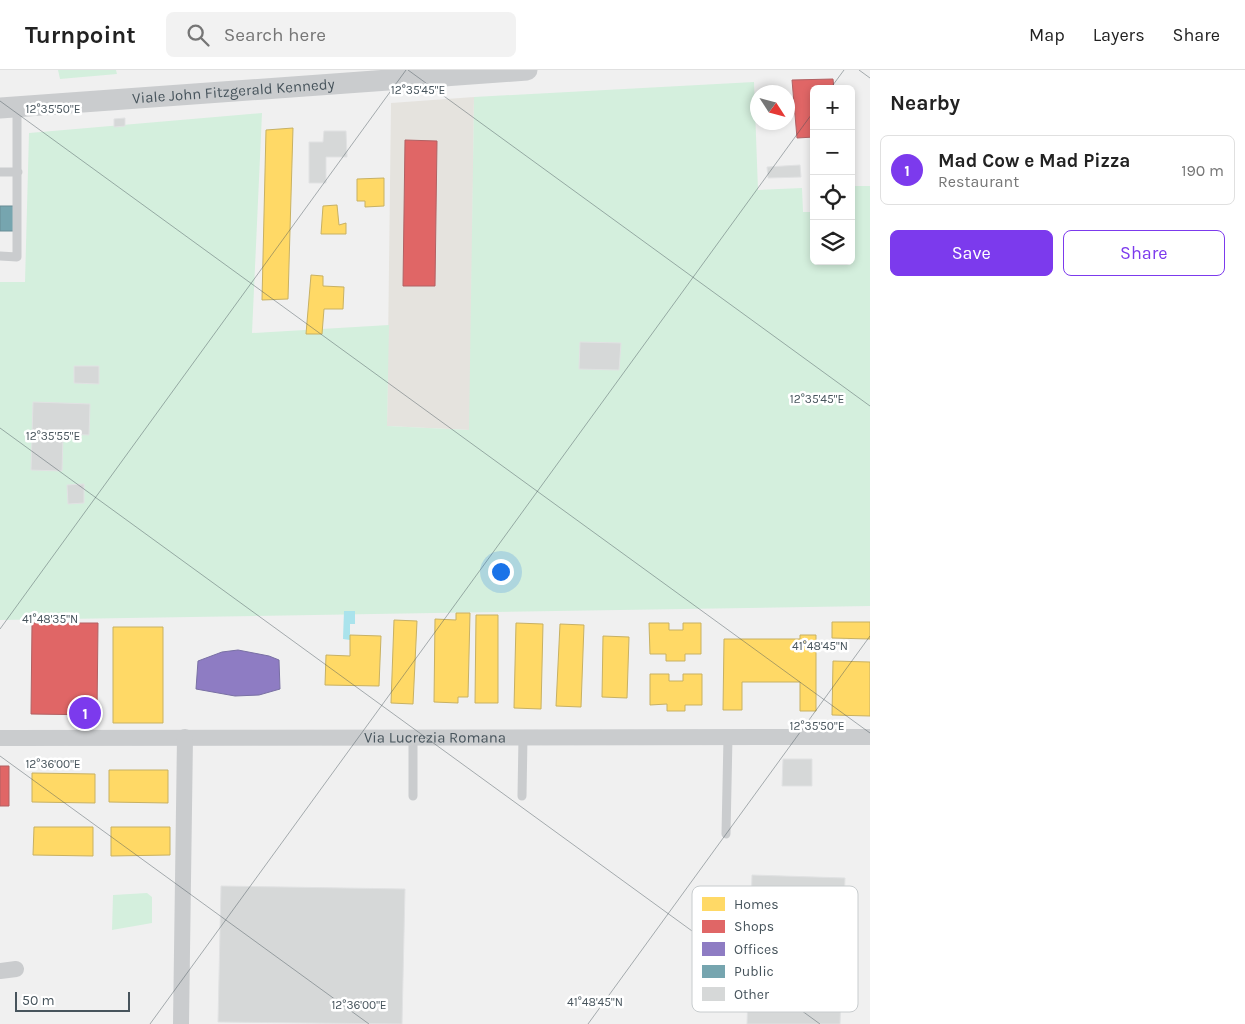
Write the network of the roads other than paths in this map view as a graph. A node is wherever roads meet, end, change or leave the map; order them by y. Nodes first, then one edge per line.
1 (527, 70) edge
2 (265, 79) edge
3 (9, 108) edge
4 (0, 172) edge
5 (18, 172) junction
6 (0, 256) edge
7 (524, 737) junction
8 (728, 737) junction
9 (870, 737) edge
10 (0, 738) edge
11 (185, 738) junction
12 (413, 738) junction
13 (413, 796) dead end
14 (522, 796) dead end
15 (726, 834) dead end
16 (181, 1024) edge

1 - 2 street, Viale John Fitzgerald Kennedy
2 - 3 street, Viale John Fitzgerald Kennedy
3 - 5 lane
4 - 5 lane
5 - 6 lane
7 - 8 street, Via Lucrezia Romana
7 - 12 street, Via Lucrezia Romana
7 - 14 lane
8 - 9 street, Via Lucrezia Romana
8 - 15 lane
10 - 11 street, Via Lucrezia Romana
11 - 12 street, Via Lucrezia Romana
11 - 16 street
12 - 13 lane

